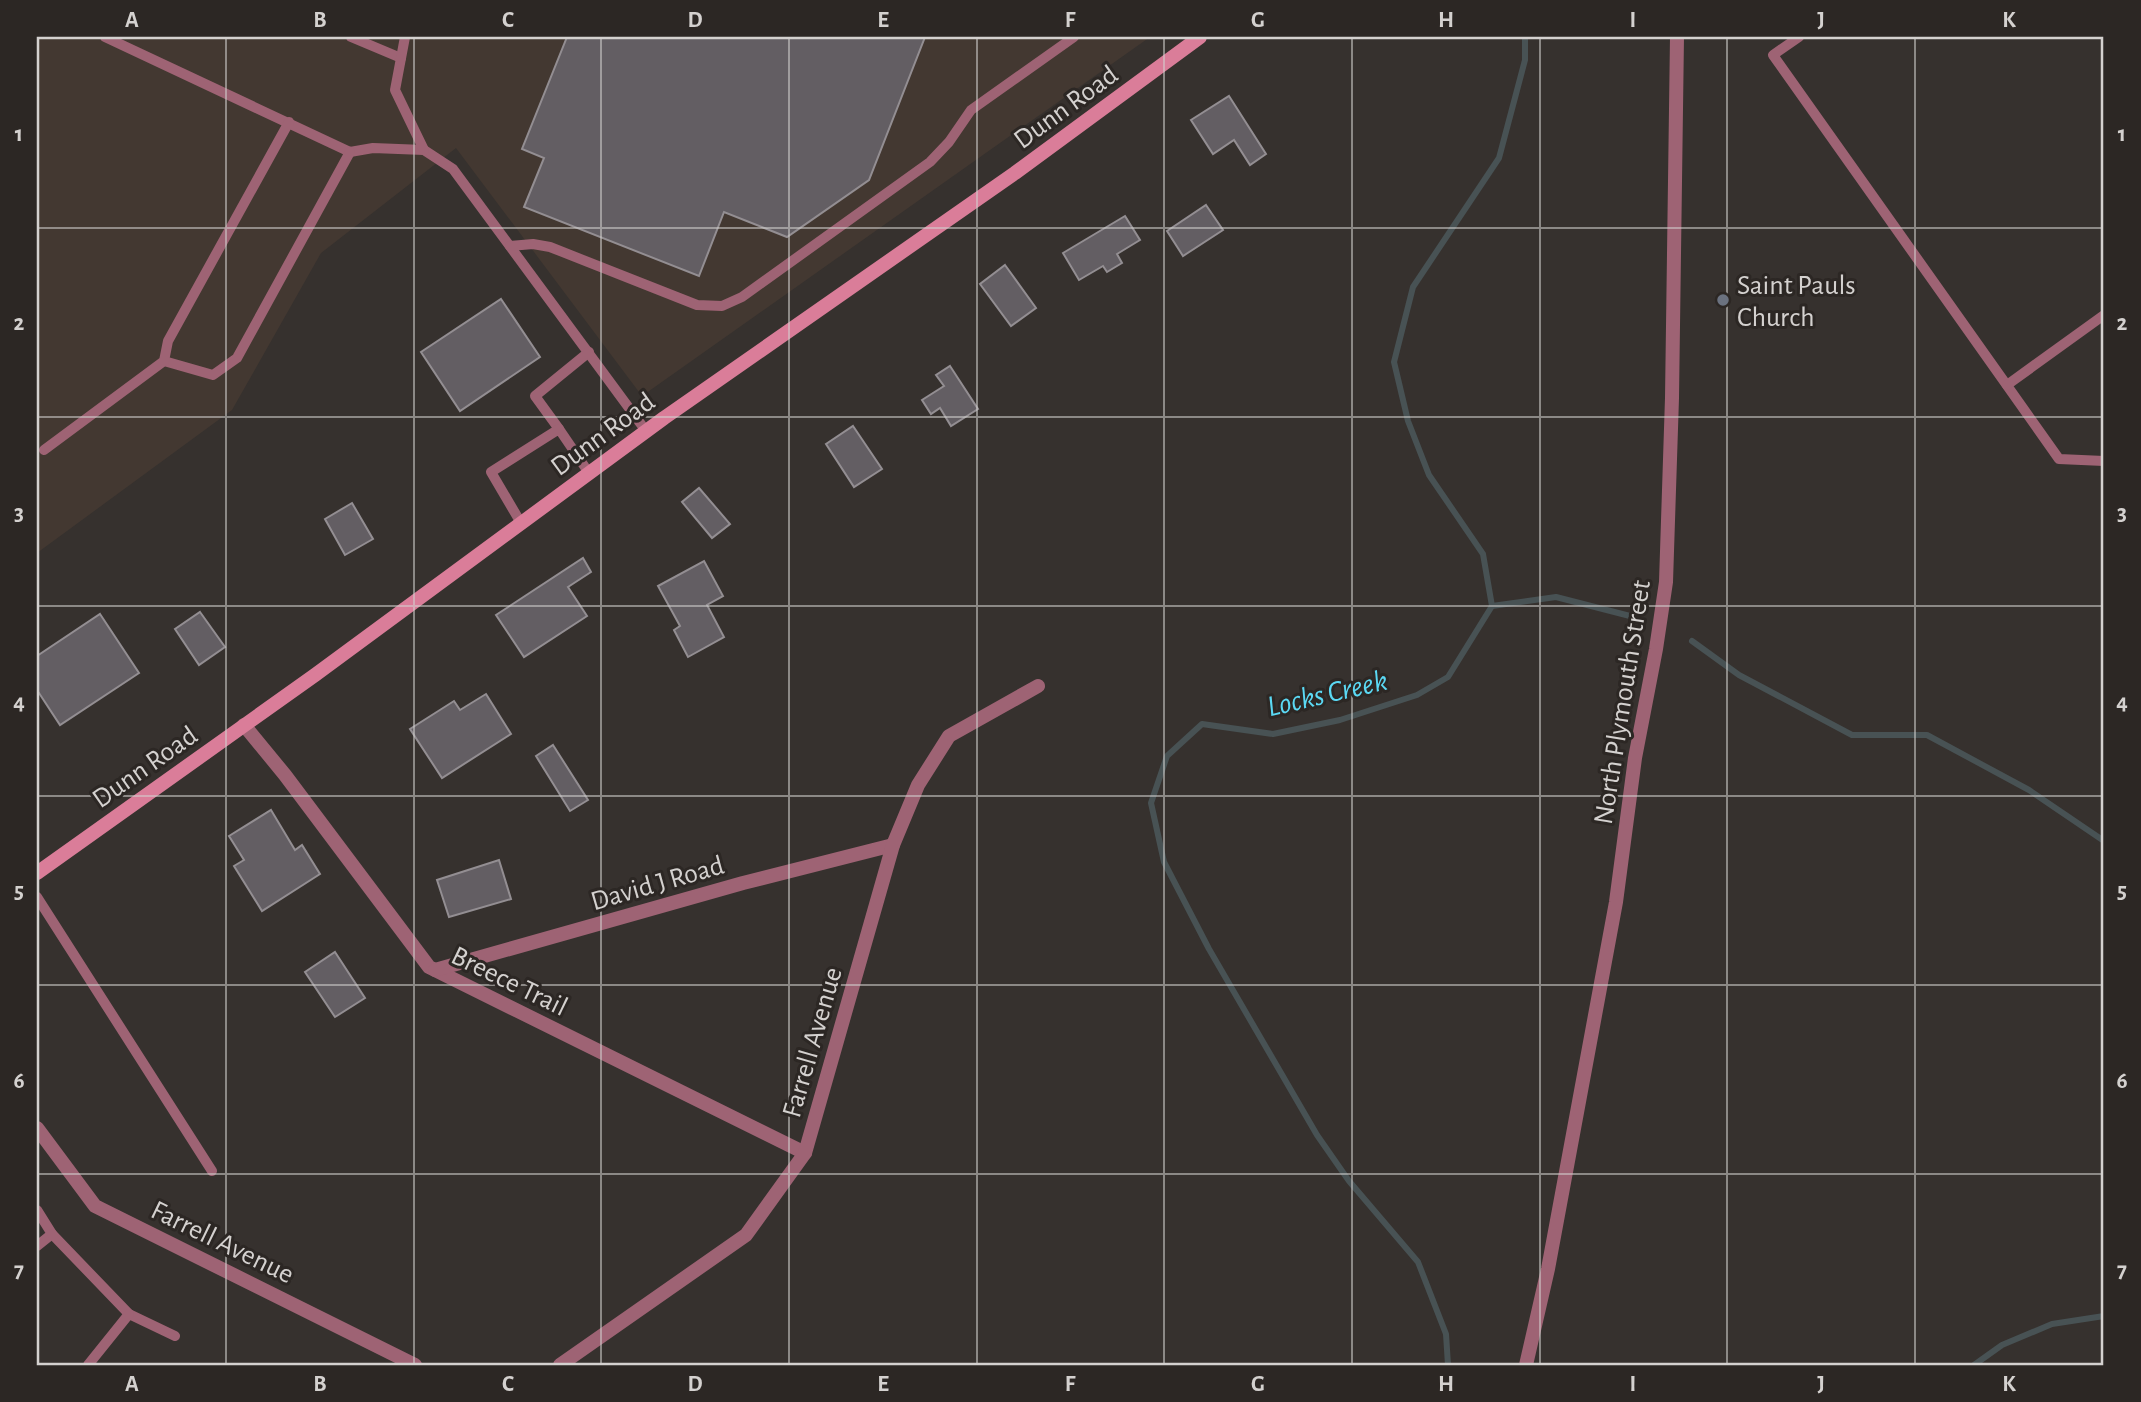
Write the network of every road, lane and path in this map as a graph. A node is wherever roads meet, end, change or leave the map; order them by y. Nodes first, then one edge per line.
1 (105, 37) edge
2 (351, 37) edge
3 (405, 37) edge
4 (1074, 37) edge
5 (1200, 37) edge
6 (1677, 37) edge
7 (1799, 37) edge
8 (401, 58) junction
9 (289, 122) junction
10 (424, 150) junction
11 (350, 152) junction
12 (510, 246) junction
13 (2104, 314) edge
14 (589, 352) junction
15 (164, 361) junction
16 (2007, 385) junction
17 (559, 429) junction
18 (646, 431) junction
19 (44, 450) dead end
20 (2104, 461) edge
21 (589, 473) junction
22 (521, 523) junction
23 (1038, 687) dead end
24 (244, 725) junction
25 (893, 845) junction
26 (37, 873) edge
27 (37, 897) edge
28 (435, 970) junction
29 (37, 1128) edge
30 (805, 1153) junction
31 (212, 1171) dead end
32 (37, 1210) edge
33 (52, 1234) junction
34 (37, 1246) edge
35 (129, 1314) junction
36 (175, 1336) dead end
37 (88, 1365) edge
38 (415, 1365) edge
39 (560, 1365) edge
40 (1526, 1365) edge

1 - 9 lane
2 - 8 lane
3 - 8 lane
4 - 12 lane
5 - 18 main road, Dunn Road
6 - 40 street, North Plymouth Street
7 - 16 lane
8 - 10 lane
9 - 11 lane
9 - 15 lane
10 - 11 lane
10 - 12 lane
11 - 15 lane
12 - 14 lane
13 - 16 lane
14 - 17 lane
14 - 18 lane
15 - 19 lane
16 - 20 lane
17 - 21 lane
17 - 22 lane
18 - 21 main road, Dunn Road
21 - 22 main road, Dunn Road
22 - 24 main road, Dunn Road
23 - 25 street, Farrell Avenue
24 - 26 main road, Dunn Road
24 - 28 street, Breece Trail
25 - 28 street, David J Road
25 - 30 street, Farrell Avenue
27 - 31 lane
28 - 30 street, Breece Trail
29 - 38 street, Farrell Avenue
30 - 39 street, Farrell Avenue
32 - 33 lane
33 - 34 lane
33 - 35 lane
35 - 36 lane
35 - 37 lane

